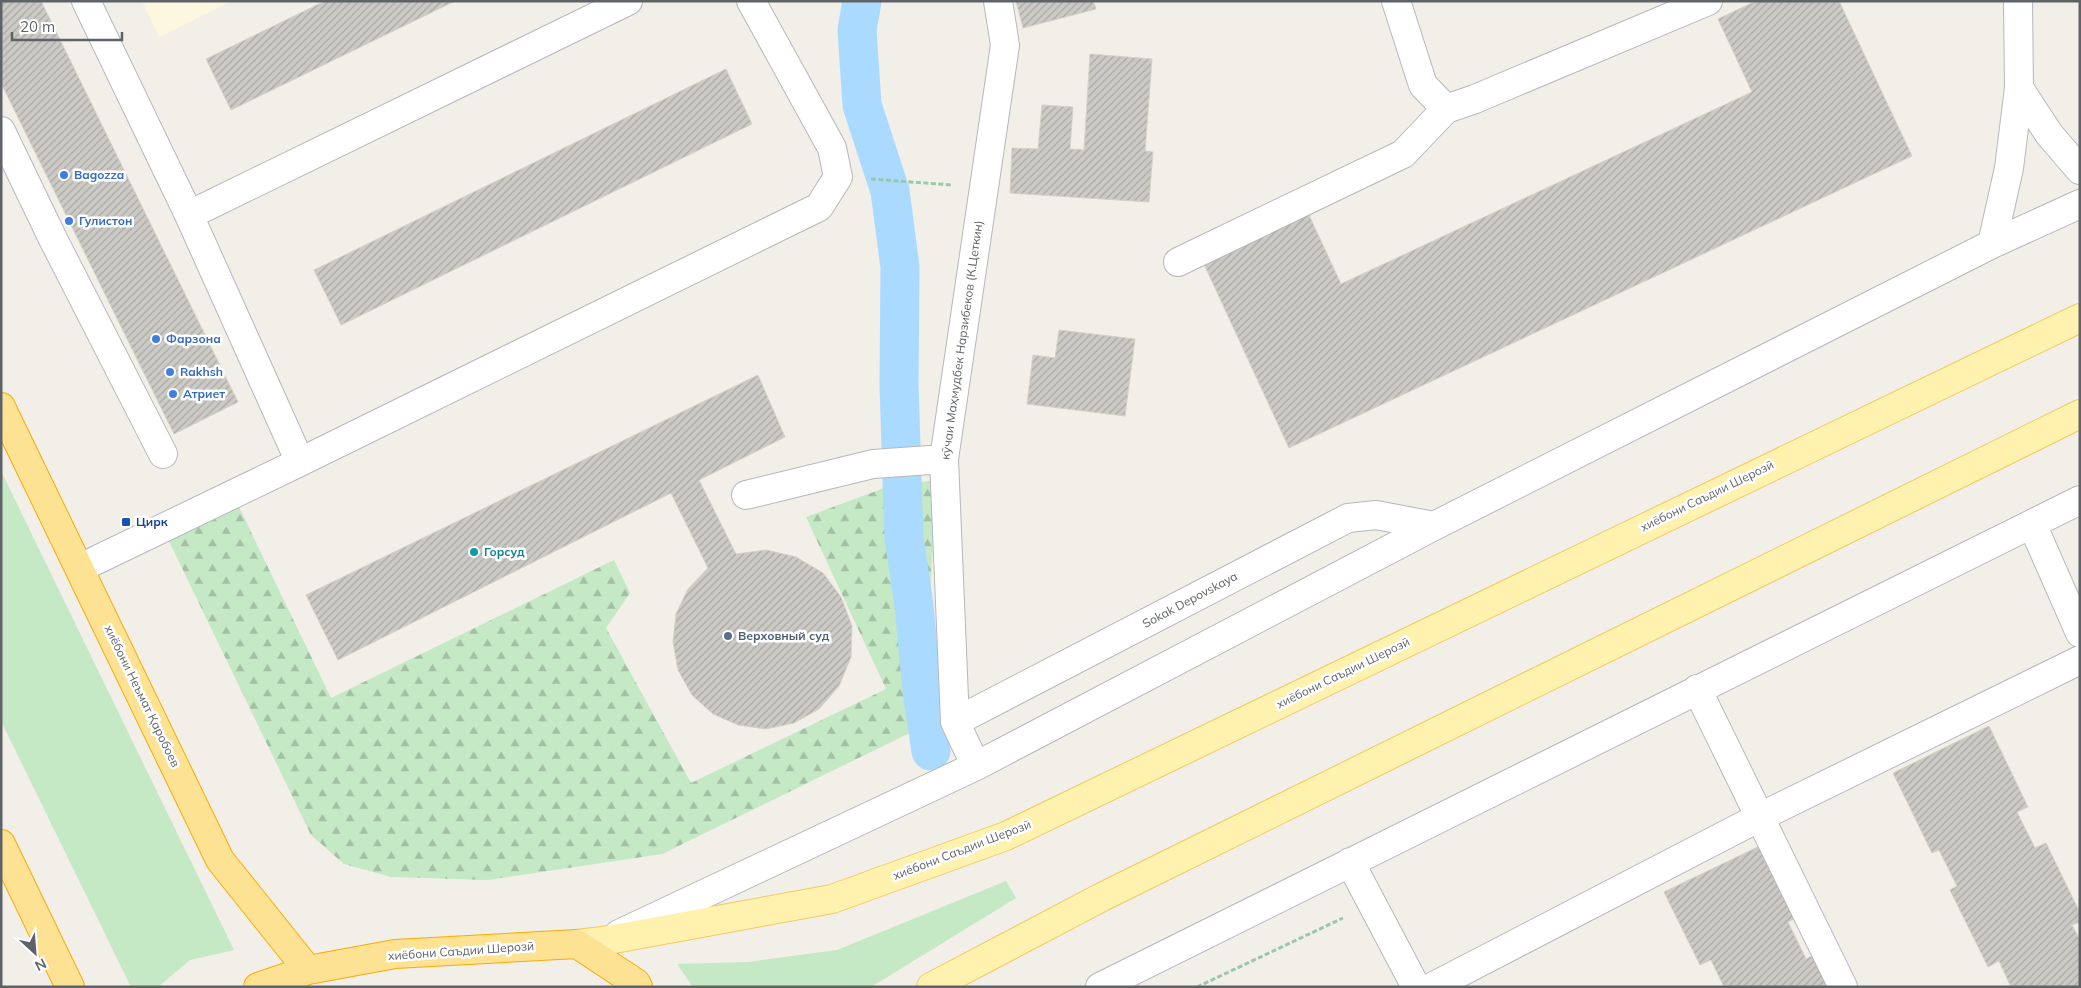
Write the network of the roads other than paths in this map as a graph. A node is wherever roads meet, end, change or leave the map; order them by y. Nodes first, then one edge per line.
1 (86, 1) edge
2 (628, 1) edge
3 (752, 1) edge
4 (998, 1) edge
5 (1396, 1) edge
6 (1708, 1) edge
7 (2018, 1) edge
8 (2019, 88) junction
9 (1446, 109) junction
10 (1, 131) edge
11 (2080, 170) edge
12 (2080, 204) edge
13 (189, 215) junction
14 (1992, 244) junction
15 (1178, 262) dead end
16 (2080, 318) edge
17 (1, 407) edge
18 (2080, 414) edge
19 (163, 454) dead end
20 (944, 459) junction
21 (300, 462) junction
22 (746, 495) dead end
23 (2080, 500) edge
24 (2032, 524) junction
25 (1434, 526) junction
26 (80, 568) junction
27 (2080, 633) edge
28 (2080, 660) edge
29 (1697, 689) junction
30 (955, 722) junction
31 (976, 766) junction
32 (1760, 817) junction
33 (1, 844) edge
34 (1350, 862) junction
35 (590, 943) junction
36 (308, 970) junction
37 (70, 987) edge
38 (258, 987) edge
39 (638, 987) edge
40 (931, 987) edge
41 (1100, 987) edge
42 (1416, 987) edge
43 (1432, 987) edge
44 (1843, 987) edge

1 - 13 street
2 - 13 street
3 - 21 street
4 - 20 street, кӯчаи Маҳмудбек Нарзибеков (К.Цеткин)
5 - 9 street
6 - 9 street
7 - 8 street
8 - 11 street
8 - 14 street
9 - 15 street
10 - 19 street
12 - 14 street
13 - 21 street
14 - 25 street
16 - 35 main road, хиёбони Саъдии Шерозӣ
17 - 26 highway, хиёбони Неъмат Қаробоев
18 - 40 main road
20 - 22 street
20 - 30 street, кӯчаи Маҳмудбек Нарзибеков (К.Цеткин)
21 - 26 street
23 - 24 street
24 - 27 street
24 - 29 street
25 - 30 street, Sokak Depovskaya
25 - 31 street
26 - 36 highway, хиёбони Неъмат Қаробоев
28 - 32 street
29 - 32 street
29 - 34 street
30 - 31 street, кӯчаи Маҳмудбек Нарзибеков (К.Цеткин)
31 - 35 street
32 - 43 street
32 - 44 street
33 - 37 highway
34 - 41 street
34 - 42 street
35 - 36 highway, хиёбони Саъдии Шерозӣ
35 - 39 highway
36 - 38 highway, хиёбони Саъдии Шерозӣ

